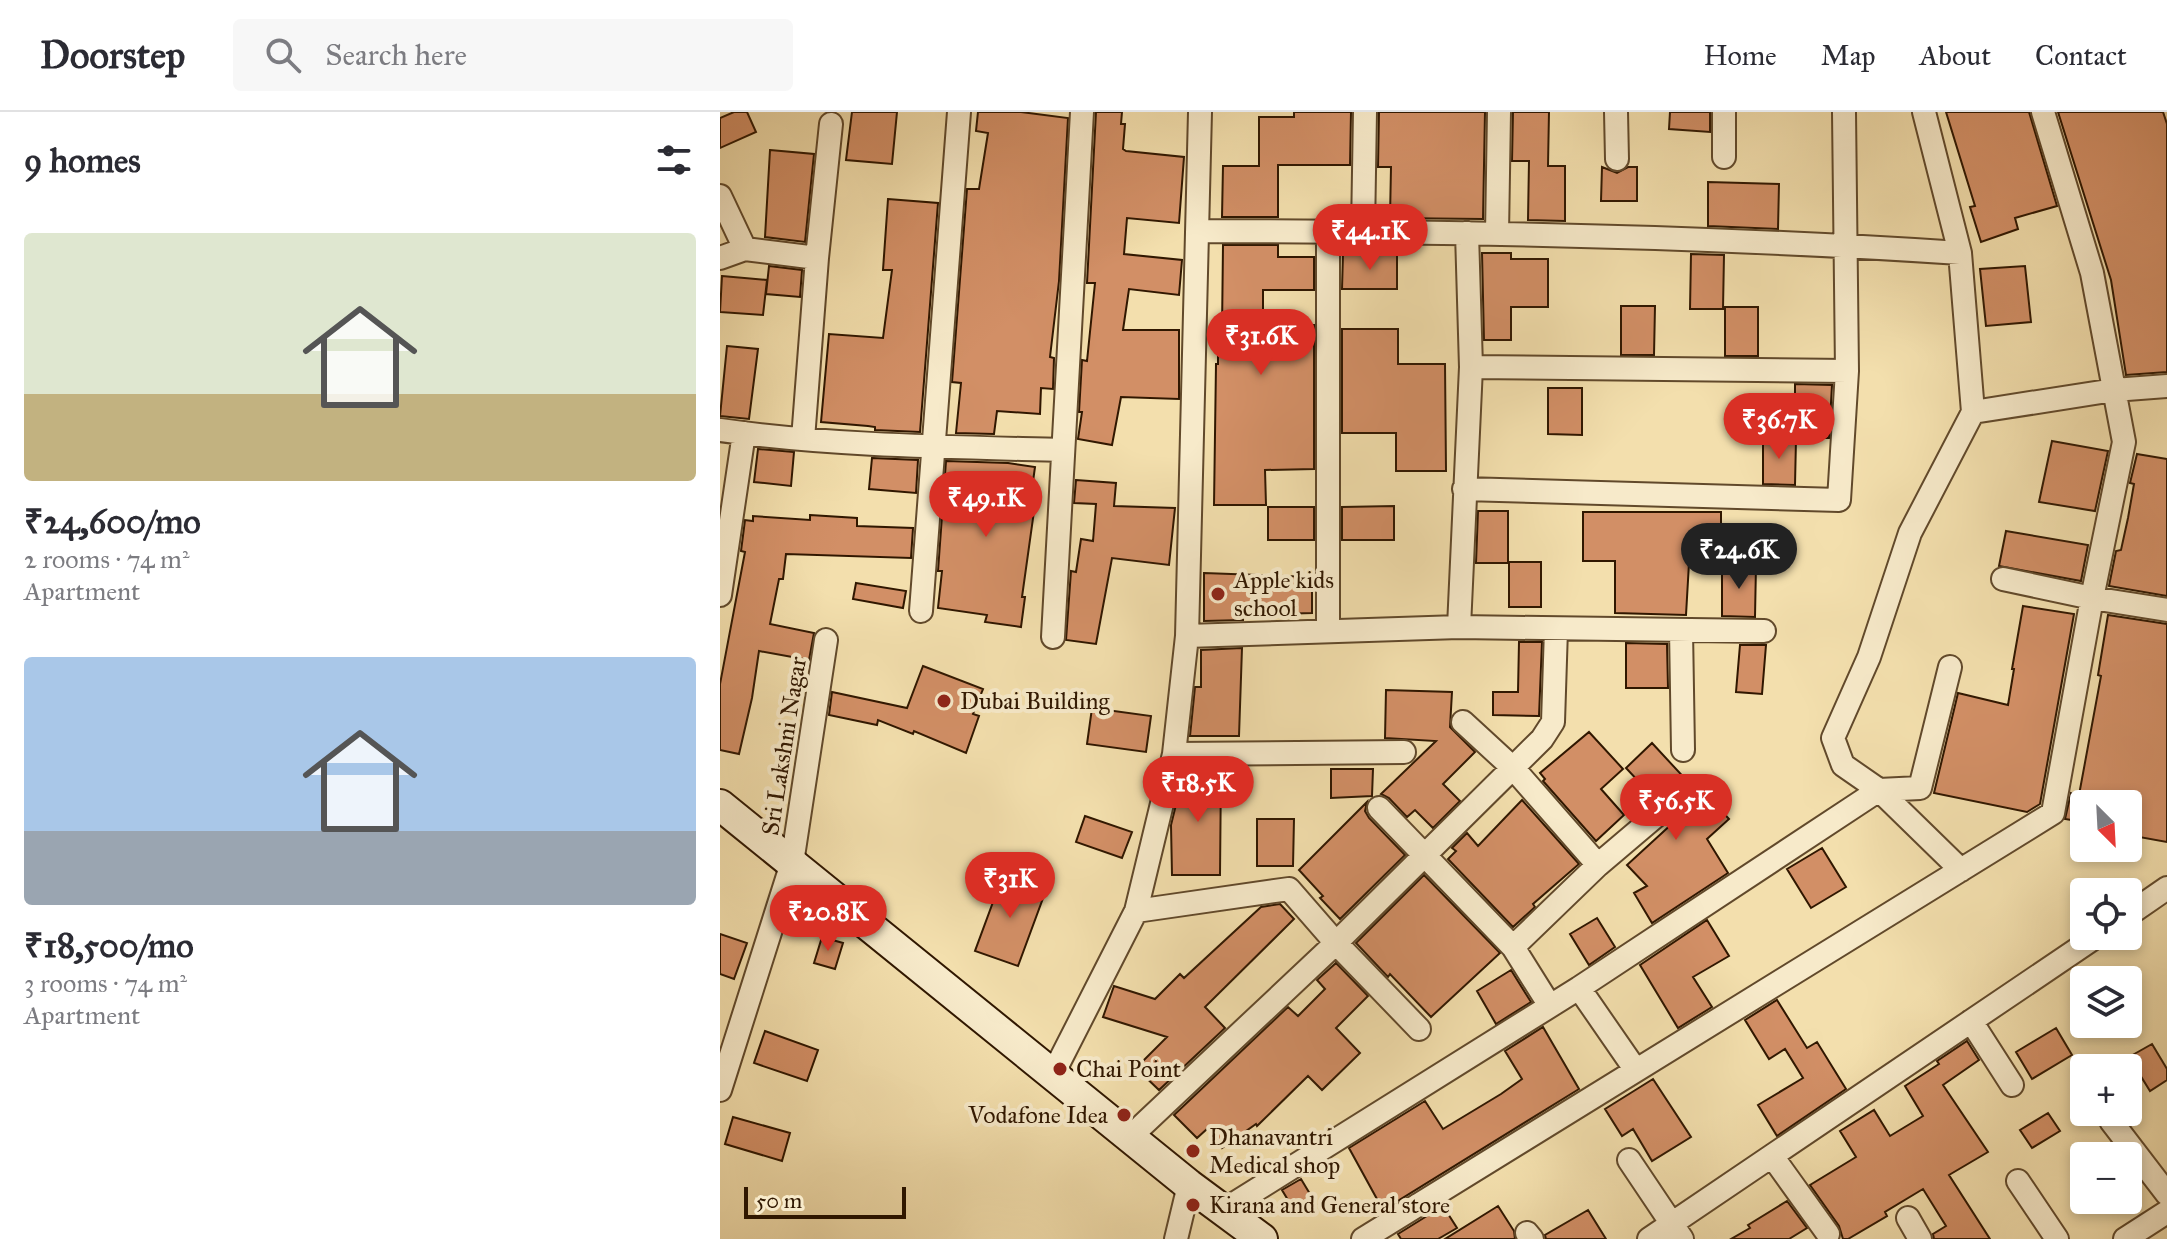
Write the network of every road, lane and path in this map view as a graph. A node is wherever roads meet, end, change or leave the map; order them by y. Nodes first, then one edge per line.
1 (959, 112) edge
2 (1082, 112) edge
3 (1200, 112) edge
4 (1365, 112) edge
5 (1499, 112) edge
6 (1616, 112) edge
7 (1724, 112) edge
8 (1844, 112) edge
9 (1924, 112) edge
10 (2043, 112) edge
11 (831, 124) dead end
12 (1724, 157) dead end
13 (1617, 159) dead end
14 (720, 196) edge
15 (1197, 231) junction
16 (1328, 231) junction
17 (1363, 231) junction
18 (1467, 233) junction
19 (1497, 234) junction
20 (1846, 246) junction
21 (745, 249) junction
22 (1960, 253) junction
23 (720, 258) edge
24 (817, 258) junction
25 (1471, 367) junction
26 (1847, 371) junction
27 (2167, 386) edge
28 (2114, 390) junction
29 (1973, 412) junction
30 (720, 430) edge
31 (744, 433) junction
32 (803, 439) junction
33 (933, 447) junction
34 (1063, 450) junction
35 (1464, 489) junction
36 (2003, 579) dead end
37 (720, 595) edge
38 (2092, 598) junction
39 (2167, 610) edge
40 (921, 611) dead end
41 (1459, 627) junction
42 (1556, 629) junction
43 (1681, 630) junction
44 (1328, 631) junction
45 (1764, 631) dead end
46 (1187, 636) junction
47 (1053, 637) dead end
48 (826, 640) dead end
49 (1950, 667) dead end
50 (1463, 722) dead end
51 (1683, 750) dead end
52 (1404, 752) dead end
53 (1174, 754) junction
54 (1513, 768) junction
55 (1879, 790) junction
56 (1677, 798) dead end
57 (720, 805) edge
58 (1379, 808) dead end
59 (1426, 855) junction
60 (792, 863) junction
61 (1598, 865) junction
62 (1961, 870) junction
63 (2167, 888) edge
64 (2142, 905) edge
65 (1136, 911) junction
66 (1336, 943) junction
67 (1513, 947) junction
68 (2076, 950) edge
69 (1579, 988) junction
70 (1550, 1006) junction
71 (1971, 1021) junction
72 (1419, 1029) dead end
73 (1635, 1069) junction
74 (1053, 1074) junction
75 (2012, 1085) dead end
76 (720, 1090) edge
77 (2115, 1126) edge
78 (1131, 1136) junction
79 (1772, 1156) junction
80 (1629, 1160) dead end
81 (2018, 1181) dead end
82 (1189, 1185) junction
83 (2167, 1194) edge
84 (1224, 1210) junction
85 (2167, 1212) edge
86 (1908, 1218) dead end
87 (1819, 1230) edge
88 (1677, 1231) edge
89 (1176, 1239) edge
90 (1262, 1239) edge
91 (1363, 1239) edge
92 (1649, 1239) edge
93 (1920, 1239) edge
94 (2057, 1239) edge
95 (2125, 1239) edge

1 - 33 street
2 - 34 street
3 - 15 street
4 - 17 street
5 - 19 street
6 - 13 street
7 - 12 street
8 - 20 street
9 - 22 street
10 - 28 street
11 - 24 street
14 - 21 street
15 - 16 street
15 - 46 street
16 - 17 street
16 - 44 street
17 - 18 street
18 - 19 street
18 - 25 street
19 - 20 street
20 - 22 street
20 - 26 street
21 - 23 street
21 - 24 street
22 - 29 street
24 - 32 street
25 - 26 street
25 - 35 street
26 - 35 street
27 - 28 street
28 - 29 street
28 - 38 street
29 - 55 street
30 - 31 street
31 - 32 street
31 - 37 street
32 - 33 street
33 - 34 street
33 - 40 street
34 - 47 street
35 - 41 street
36 - 38 street
38 - 39 street
38 - 62 street
41 - 42 street
41 - 44 street
42 - 43 street
42 - 54 street
43 - 45 street
43 - 51 street
44 - 46 street
46 - 53 street
48 - 60 street, Sri Lakshni Nagar
49 - 55 street
50 - 54 street
52 - 53 street
53 - 65 street
54 - 59 street
54 - 61 street
55 - 62 street
55 - 69 street
56 - 61 street
57 - 60 street
58 - 59 street
59 - 66 street
59 - 67 street
60 - 74 street
60 - 76 street, Sri Lakshni Nagar
61 - 67 street
62 - 73 street
63 - 64 street
65 - 66 street
65 - 74 street
66 - 72 street
66 - 78 street
67 - 70 street
68 - 71 street
69 - 70 street
69 - 73 street
70 - 84 street
71 - 75 street
71 - 79 street
73 - 91 street
74 - 78 street
77 - 83 street
78 - 82 street
79 - 87 street
79 - 88 street
80 - 88 street
81 - 94 street
82 - 84 street
82 - 89 street
84 - 90 street
85 - 95 street
86 - 93 street
88 - 92 street

